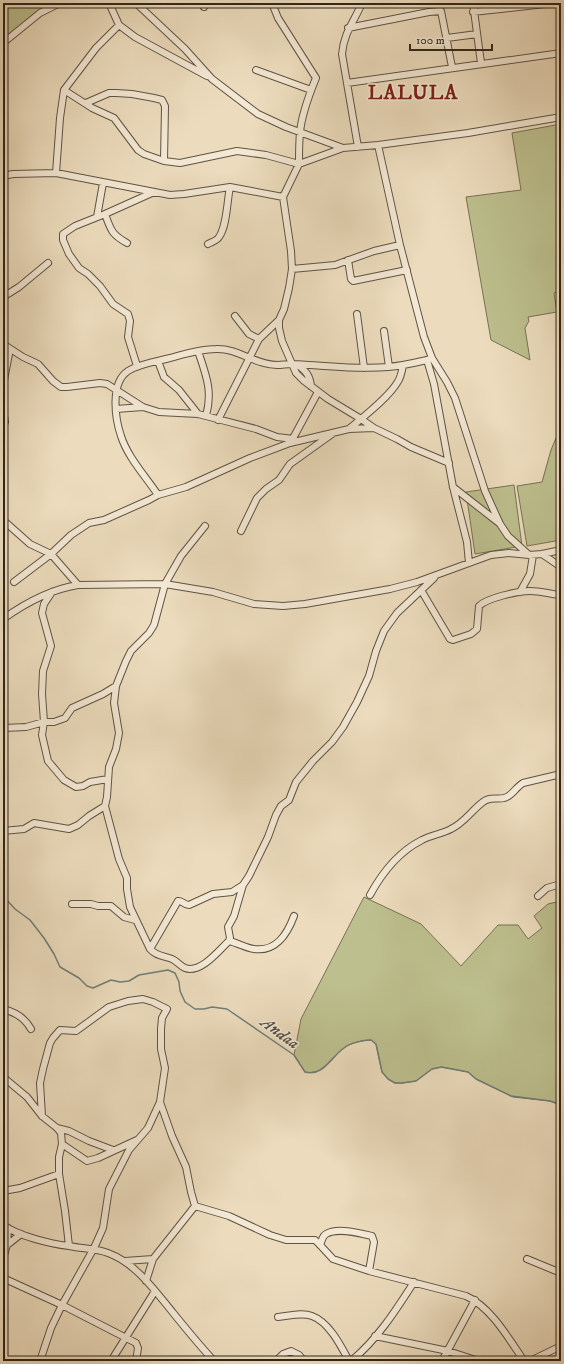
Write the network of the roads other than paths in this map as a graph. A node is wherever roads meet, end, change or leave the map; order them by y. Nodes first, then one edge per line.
1 (60, 3) edge
2 (109, 3) edge
3 (136, 3) edge
4 (272, 3) edge
5 (362, 3) edge
6 (473, 3) edge
7 (554, 3) edge
8 (473, 12) junction
9 (119, 25) junction
10 (348, 28) junction
11 (477, 34) junction
12 (447, 38) junction
13 (3, 43) edge
14 (561, 53) edge
15 (481, 63) junction
16 (452, 68) junction
17 (256, 70) dead end
18 (212, 79) junction
19 (348, 83) junction
20 (64, 90) junction
21 (311, 90) junction
22 (86, 103) junction
23 (561, 117) edge
24 (300, 131) junction
25 (378, 145) junction
26 (358, 146) junction
27 (344, 148) junction
28 (164, 161) junction
29 (299, 164) junction
30 (56, 173) junction
31 (3, 176) edge
32 (103, 182) junction
33 (230, 187) junction
34 (154, 192) junction
35 (283, 197) junction
36 (105, 214) junction
37 (97, 217) junction
38 (127, 243) dead end
39 (208, 244) dead end
40 (400, 245) junction
41 (348, 260) junction
42 (48, 263) dead end
43 (292, 269) junction
44 (407, 270) junction
45 (3, 297) edge
46 (357, 314) dead end
47 (235, 316) dead end
48 (279, 320) junction
49 (384, 331) dead end
50 (259, 339) junction
51 (3, 344) edge
52 (10, 349) junction
53 (198, 351) junction
54 (249, 358) junction
55 (430, 359) junction
56 (158, 361) junction
57 (295, 364) junction
58 (403, 365) junction
59 (137, 366) junction
60 (389, 367) junction
61 (364, 368) junction
62 (3, 385) edge
63 (117, 389) junction
64 (318, 392) junction
65 (143, 407) junction
66 (3, 409) edge
67 (116, 409) junction
68 (198, 414) junction
69 (206, 416) junction
70 (361, 419) junction
71 (218, 420) junction
72 (3, 426) edge
73 (374, 428) junction
74 (349, 429) junction
75 (337, 431) junction
76 (292, 441) junction
77 (449, 463) junction
78 (453, 487) junction
79 (158, 495) junction
80 (3, 520) edge
81 (500, 524) junction
82 (205, 526) dead end
83 (241, 531) dead end
84 (561, 550) edge
85 (52, 554) junction
86 (542, 554) junction
87 (531, 555) junction
88 (469, 563) junction
89 (561, 567) edge
90 (436, 576) junction
91 (14, 582) dead end
92 (165, 584) junction
93 (78, 586) junction
94 (421, 590) junction
95 (52, 592) junction
96 (520, 592) junction
97 (561, 595) edge
98 (3, 620) edge
99 (116, 686) junction
100 (44, 722) junction
101 (3, 728) edge
102 (561, 774) edge
103 (108, 779) junction
104 (105, 806) junction
105 (3, 831) edge
106 (561, 884) edge
107 (243, 885) junction
108 (370, 895) dead end
109 (538, 896) dead end
110 (72, 904) dead end
111 (294, 916) dead end
112 (135, 920) junction
113 (230, 942) junction
114 (150, 949) junction
115 (3, 1009) edge
116 (31, 1029) dead end
117 (3, 1077) edge
118 (160, 1102) junction
119 (42, 1116) junction
120 (57, 1128) junction
121 (138, 1139) junction
122 (62, 1144) junction
123 (112, 1150) junction
124 (59, 1174) junction
125 (3, 1191) edge
126 (195, 1206) junction
127 (5, 1226) edge
128 (21, 1234) junction
129 (320, 1245) junction
130 (7, 1246) junction
131 (69, 1246) junction
132 (94, 1248) junction
133 (3, 1259) edge
134 (153, 1259) junction
135 (527, 1259) dead end
136 (125, 1261) junction
137 (369, 1270) junction
138 (561, 1273) edge
139 (3, 1278) edge
140 (146, 1281) junction
141 (414, 1282) junction
142 (155, 1292) junction
143 (475, 1300) junction
144 (62, 1305) junction
145 (278, 1318) dead end
146 (375, 1336) junction
147 (126, 1338) junction
148 (561, 1346) edge
149 (448, 1351) junction
150 (40, 1361) edge
151 (111, 1361) edge
152 (136, 1361) edge
153 (214, 1361) edge
154 (276, 1361) edge
155 (304, 1361) edge
156 (350, 1361) edge
157 (442, 1361) edge
158 (478, 1361) edge
159 (524, 1361) edge
160 (530, 1361) edge

1 - 13 street
2 - 9 street
3 - 18 street
4 - 21 street
5 - 10 street
6 - 8 street
7 - 8 street
8 - 11 street
9 - 18 street
9 - 20 street
10 - 12 street
10 - 19 street
11 - 12 street
11 - 15 street
12 - 16 street
14 - 15 street
15 - 16 street
16 - 19 street
17 - 21 street
18 - 24 street
19 - 26 street
20 - 22 street
20 - 30 street
21 - 24 street
22 - 28 street
22 - 28 street
23 - 25 street
24 - 27 street
24 - 29 street
25 - 26 street
25 - 40 street
26 - 27 street
27 - 29 street
28 - 29 street
29 - 35 street
30 - 31 street
30 - 32 street
32 - 34 street
32 - 37 street
33 - 34 street
33 - 35 street
33 - 39 street
34 - 36 street
35 - 43 street
36 - 37 street
36 - 38 street
37 - 59 street
40 - 41 street
40 - 44 street
41 - 43 street
41 - 44 street
42 - 45 street
43 - 48 street
44 - 55 street
46 - 61 street
47 - 50 street
48 - 50 street
48 - 57 street
49 - 60 street
50 - 54 street
51 - 52 street
52 - 62 street
52 - 63 street
53 - 54 street
53 - 56 street
53 - 69 street
54 - 57 street
54 - 71 street
55 - 58 street
55 - 77 street
55 - 81 street
56 - 59 street
56 - 68 street
57 - 61 street
57 - 64 street
58 - 60 street
58 - 70 street
59 - 63 street
60 - 61 street
63 - 65 street
63 - 67 street
64 - 70 street
64 - 76 street
65 - 67 street
65 - 68 street
66 - 72 street
67 - 79 street
68 - 69 street
69 - 71 street
70 - 73 street
70 - 74 street
71 - 76 street
73 - 74 street
73 - 77 street
74 - 75 street
75 - 76 street
75 - 83 street
76 - 79 street
77 - 78 street
78 - 81 street
78 - 88 street
79 - 85 street
80 - 85 street
81 - 87 street
82 - 92 street
84 - 86 street
85 - 91 street
85 - 93 street
86 - 87 street
86 - 89 street
87 - 88 street
87 - 96 street
88 - 90 street
90 - 92 street
90 - 94 street
92 - 93 street
92 - 99 street
93 - 95 street
94 - 96 street
94 - 107 street
95 - 98 street
95 - 100 street
96 - 97 street
99 - 100 street
99 - 103 street
100 - 101 street
100 - 103 street
102 - 108 street
103 - 104 street
104 - 105 street
104 - 112 street
106 - 109 street
107 - 113 street
107 - 114 street
110 - 112 street
111 - 113 street
112 - 114 street
113 - 114 street
115 - 116 street
117 - 119 street
118 - 119 street
118 - 121 street
118 - 126 street
119 - 120 street
120 - 122 street
120 - 123 street
121 - 123 street
121 - 132 street
122 - 123 street
122 - 124 street
124 - 125 street
124 - 131 street
126 - 129 street
126 - 134 street
127 - 128 street
127 - 130 street
128 - 130 street
128 - 131 street
129 - 137 street
129 - 137 street
130 - 133 street
131 - 132 street
132 - 136 street
132 - 144 street
134 - 136 street
134 - 140 street
135 - 138 street
136 - 140 street
137 - 141 street
139 - 144 street
140 - 142 street
141 - 143 street
141 - 146 street
142 - 147 street
142 - 153 street
143 - 149 street
143 - 159 street
144 - 147 street
144 - 150 street
145 - 156 street
146 - 149 street
146 - 156 street
147 - 151 street
147 - 152 street
148 - 160 street
149 - 157 street
149 - 158 street
154 - 155 street

